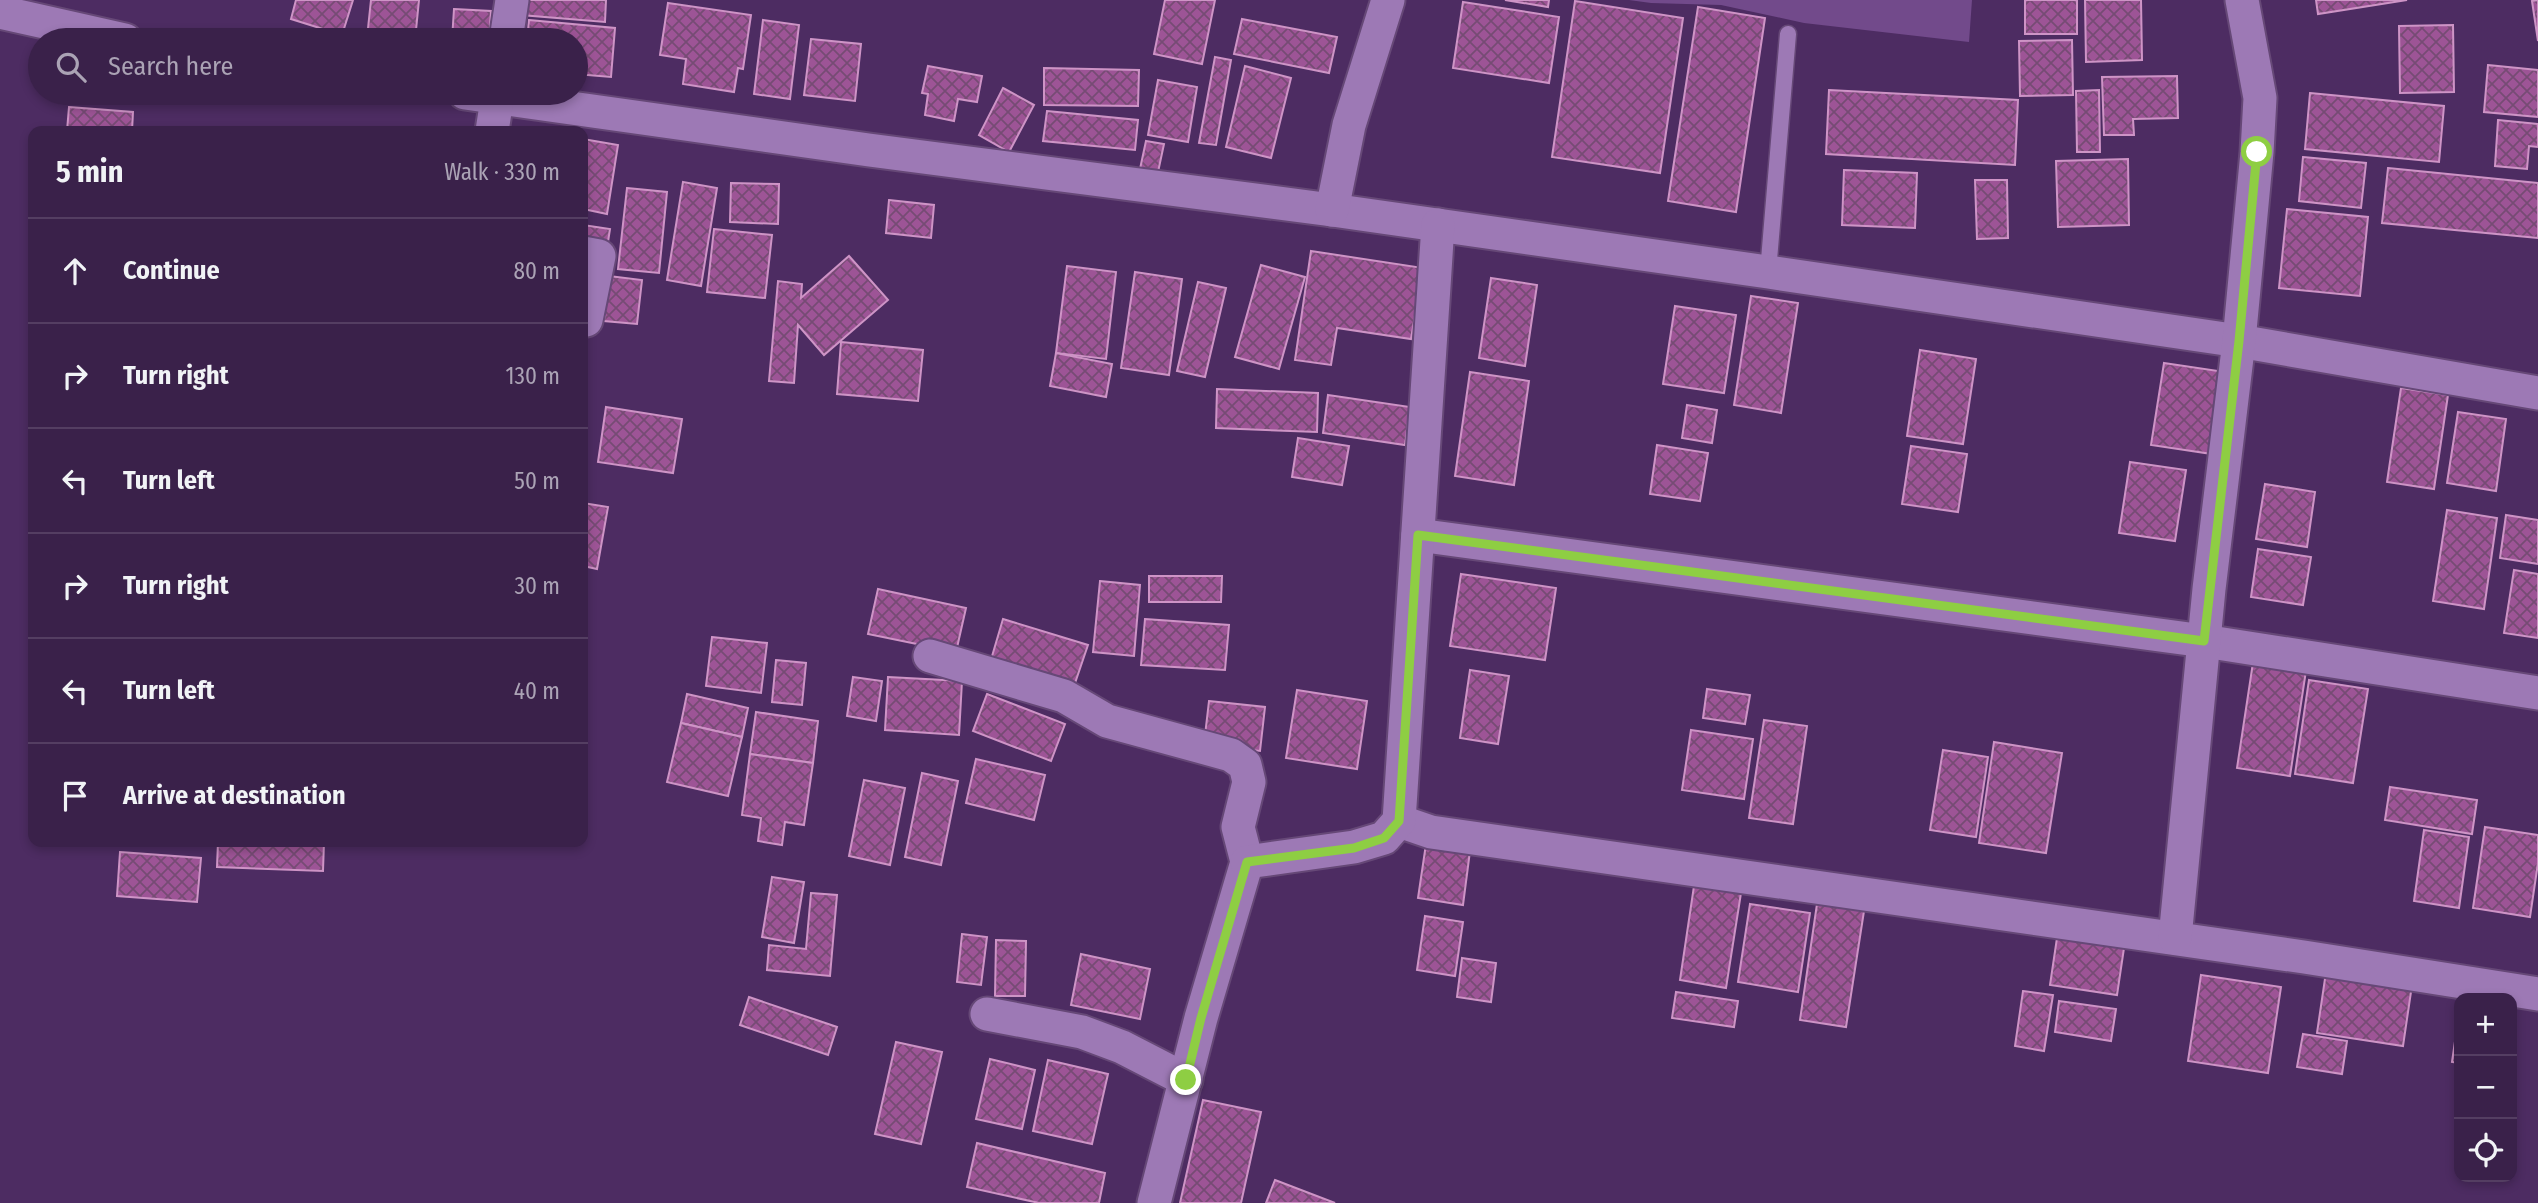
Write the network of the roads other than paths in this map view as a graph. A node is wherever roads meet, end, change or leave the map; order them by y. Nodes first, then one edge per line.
1 (512, 0) edge
2 (1388, 0) edge
3 (2242, 0) edge
4 (0, 12) edge
5 (71, 28) edge
6 (508, 28) edge
7 (1788, 34) dead end
8 (496, 105) edge
9 (566, 105) edge
10 (493, 126) edge
11 (1332, 210) junction
12 (1438, 225) junction
13 (588, 254) edge
14 (1768, 272) junction
15 (588, 310) edge
16 (2239, 341) junction
17 (2538, 393) edge
18 (1418, 535) junction
19 (2204, 641) junction
20 (930, 656) dead end
21 (2538, 693) edge
22 (1399, 821) junction
23 (1247, 862) junction
24 (2175, 938) junction
25 (2538, 994) edge
26 (987, 1014) dead end
27 (1186, 1080) junction
28 (1154, 1203) edge

1 - 6 street
2 - 11 street
3 - 16 street
4 - 5 street
7 - 14 lane
8 - 10 street
9 - 11 street
11 - 12 street
12 - 14 street
12 - 18 street
13 - 15 street
14 - 16 street
16 - 17 street
16 - 19 street
18 - 19 street
18 - 22 street
19 - 21 street
19 - 24 street
20 - 23 street
22 - 23 street
22 - 24 street
23 - 27 street
24 - 25 street
26 - 27 street
27 - 28 street

